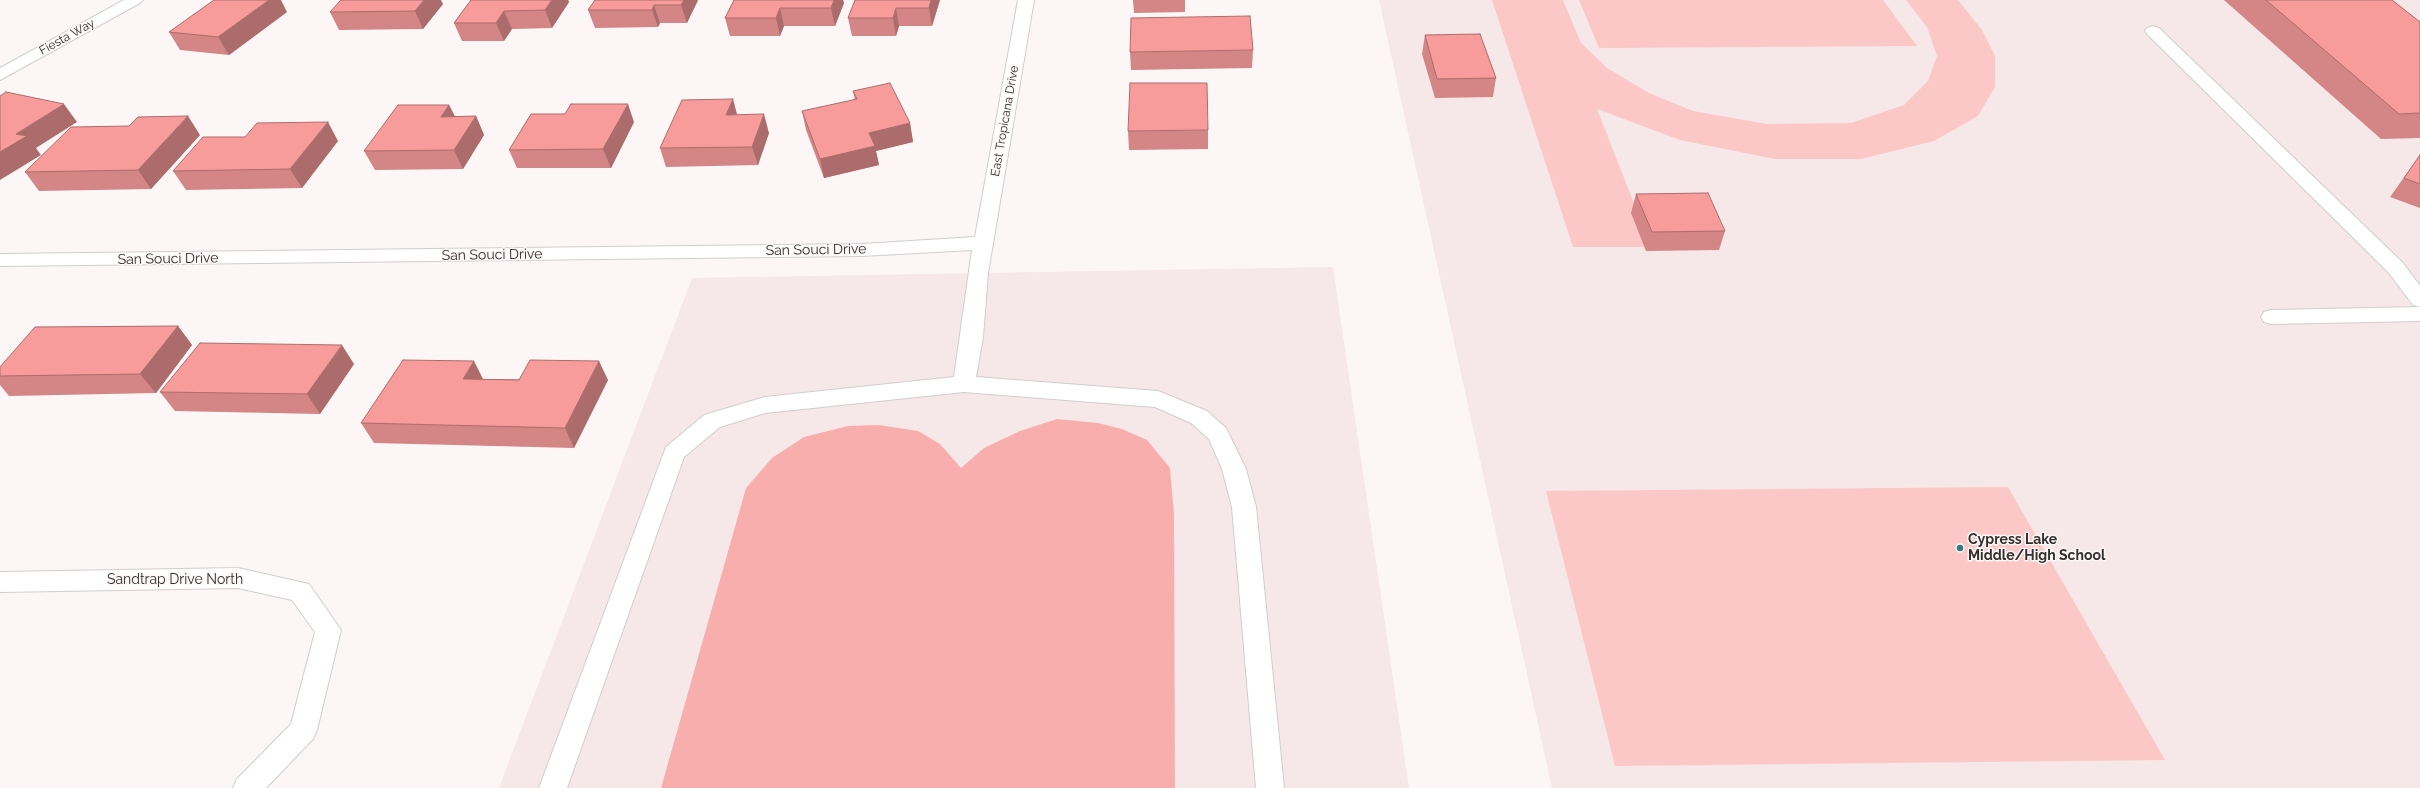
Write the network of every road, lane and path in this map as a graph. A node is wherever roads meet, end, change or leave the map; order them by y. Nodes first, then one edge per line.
1 (134, 0) edge
2 (1026, 0) edge
3 (2153, 31) dead end
4 (0, 74) edge
5 (984, 243) junction
6 (0, 260) edge
7 (2420, 300) edge
8 (2420, 314) edge
9 (2271, 316) dead end
10 (964, 384) junction
11 (0, 582) edge
12 (246, 788) edge
13 (553, 788) edge
14 (1270, 788) edge

1 - 4 street, Fiesta Way
2 - 5 street, East Tropicana Drive
3 - 7 street
5 - 6 street, San Souci Drive
5 - 10 street, East Tropicana Drive
8 - 9 street
10 - 13 street
10 - 14 street
11 - 12 street, Sandtrap Drive North

